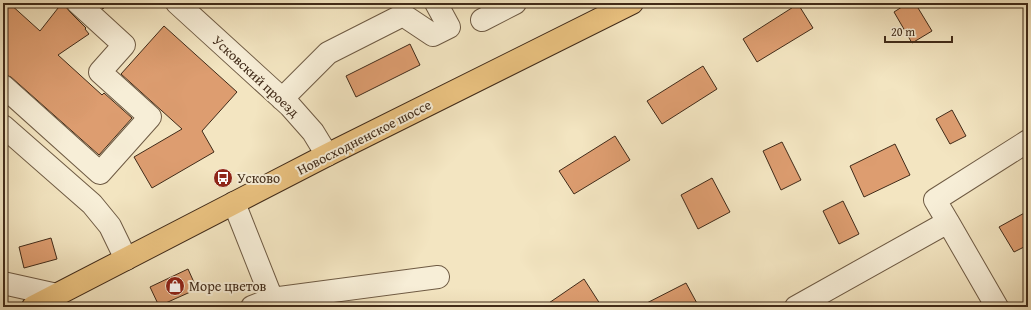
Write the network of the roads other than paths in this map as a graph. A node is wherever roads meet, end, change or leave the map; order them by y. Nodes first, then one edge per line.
1 (78, 3) edge
2 (177, 3) edge
3 (436, 3) edge
4 (515, 3) edge
5 (632, 3) edge
6 (482, 20) dead end
7 (3, 86) edge
8 (282, 99) junction
9 (3, 126) edge
10 (1028, 141) edge
11 (327, 156) junction
12 (234, 204) junction
13 (948, 222) junction
14 (126, 259) junction
15 (438, 277) dead end
16 (3, 283) edge
17 (57, 295) junction
18 (276, 303) edge
19 (34, 307) edge
20 (252, 307) edge
21 (796, 307) edge
22 (997, 307) edge

1 - 7 street
2 - 8 street, Усковский проезд
3 - 8 street
4 - 6 street
5 - 11 main road, Новосходненское шоссе
8 - 11 street, Усковский проезд
9 - 14 street
10 - 13 street
11 - 12 main road, Новосходненское шоссе
12 - 14 main road, Новосходненское шоссе
12 - 18 street
13 - 21 street
13 - 22 street
14 - 17 main road, Новосходненское шоссе
15 - 18 street
16 - 17 street
17 - 19 main road, Новосходненское шоссе
18 - 20 street

